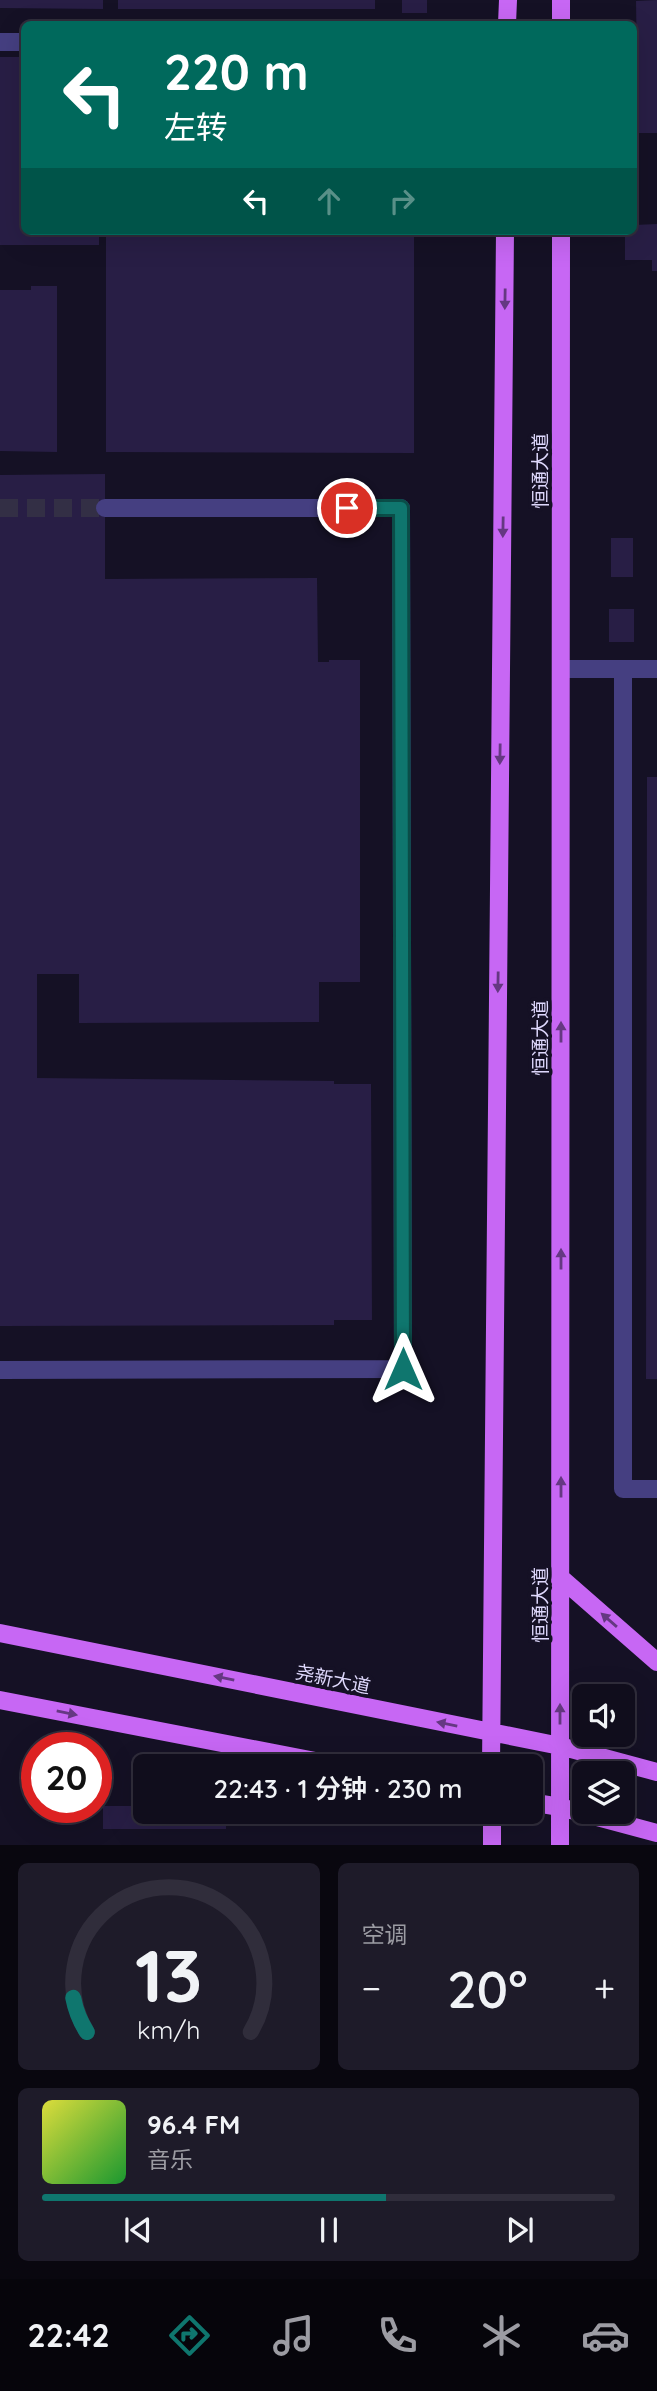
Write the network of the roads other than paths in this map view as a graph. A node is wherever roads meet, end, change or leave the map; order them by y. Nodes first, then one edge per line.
1 (508, 0) edge
2 (561, 0) edge
3 (507, 21) edge
4 (561, 21) edge
5 (0, 42) edge
6 (21, 43) edge
7 (505, 235) edge
8 (561, 235) edge
9 (105, 508) tunnel mouth
10 (562, 669) junction
11 (623, 669) junction
12 (657, 669) edge
13 (0, 1370) edge
14 (657, 1489) edge
15 (561, 1578) junction
16 (0, 1633) edge
17 (657, 1662) edge
18 (0, 1700) edge
19 (491, 1733) junction
20 (560, 1746) junction
21 (279, 1754) edge
22 (491, 1754) edge
23 (657, 1772) edge
24 (543, 1804) edge
25 (560, 1807) junction
26 (492, 1824) edge
27 (657, 1833) edge
28 (492, 1845) edge
29 (560, 1845) edge

1 - 3 main road
2 - 4 main road
5 - 6 lane
7 -> 19 main road, 恒通大道
8 - 10 main road, 恒通大道
9 - 13 lane
10 - 11 lane
15 -> 10 main road, 恒通大道
11 - 12 lane
11 - 14 lane
17 -> 15 main road
20 -> 15 main road, 恒通大道
19 -> 16 main road, 尧新大道
18 -> 21 main road
19 - 20 main road, 尧新大道
19 - 22 main road, 恒通大道
20 - 23 main road, 尧新大道
20 - 25 main road, 恒通大道
24 - 25 main road
25 - 27 main road
25 - 29 main road, 恒通大道
26 - 28 main road

